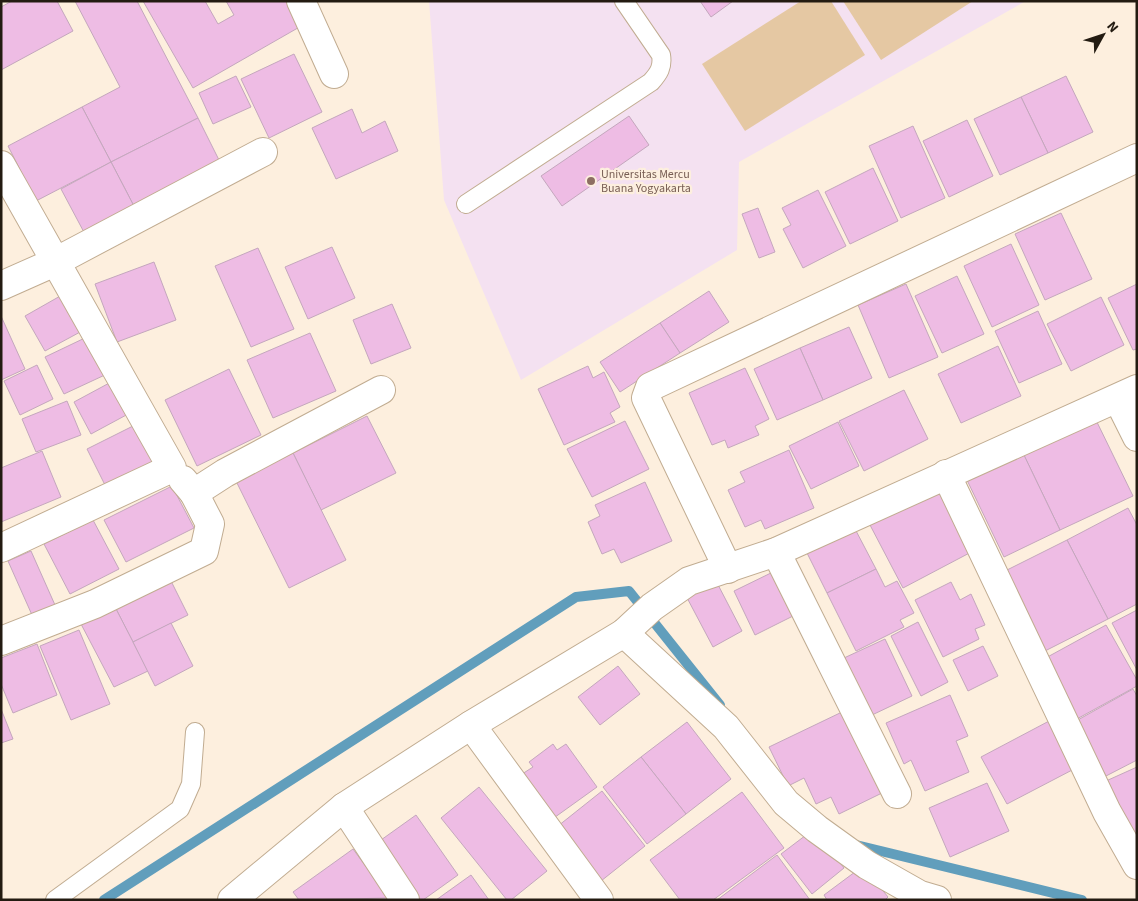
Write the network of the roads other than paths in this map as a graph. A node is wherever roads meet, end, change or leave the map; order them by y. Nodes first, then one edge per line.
1 (301, 1) edge
2 (624, 1) edge
3 (334, 74) dead end
4 (264, 152) dead end
5 (1137, 158) edge
6 (1, 165) edge
7 (466, 204) dead end
8 (55, 262) junction
9 (1, 286) edge
10 (381, 390) dead end
11 (1127, 394) edge
12 (1137, 437) edge
13 (172, 468) junction
14 (946, 474) junction
15 (194, 493) junction
16 (1, 548) edge
17 (776, 552) junction
18 (728, 569) junction
19 (624, 634) junction
20 (1, 641) edge
21 (471, 725) junction
22 (195, 732) dead end
23 (897, 794) dead end
24 (344, 807) junction
25 (1137, 865) edge
26 (55, 900) edge
27 (232, 900) edge
28 (405, 900) edge
29 (599, 900) edge
30 (937, 900) edge

1 - 3 street
2 - 7 lane
4 - 8 street
5 - 18 street
6 - 8 street
8 - 9 street
8 - 13 street
10 - 15 street
11 - 12 street
11 - 14 street
13 - 15 street
13 - 16 street
14 - 17 street
14 - 25 street
15 - 20 street
17 - 18 street
17 - 23 street
18 - 19 street
19 - 21 street
19 - 30 street
21 - 24 street
21 - 29 street
22 - 26 lane
24 - 27 street
24 - 28 street

